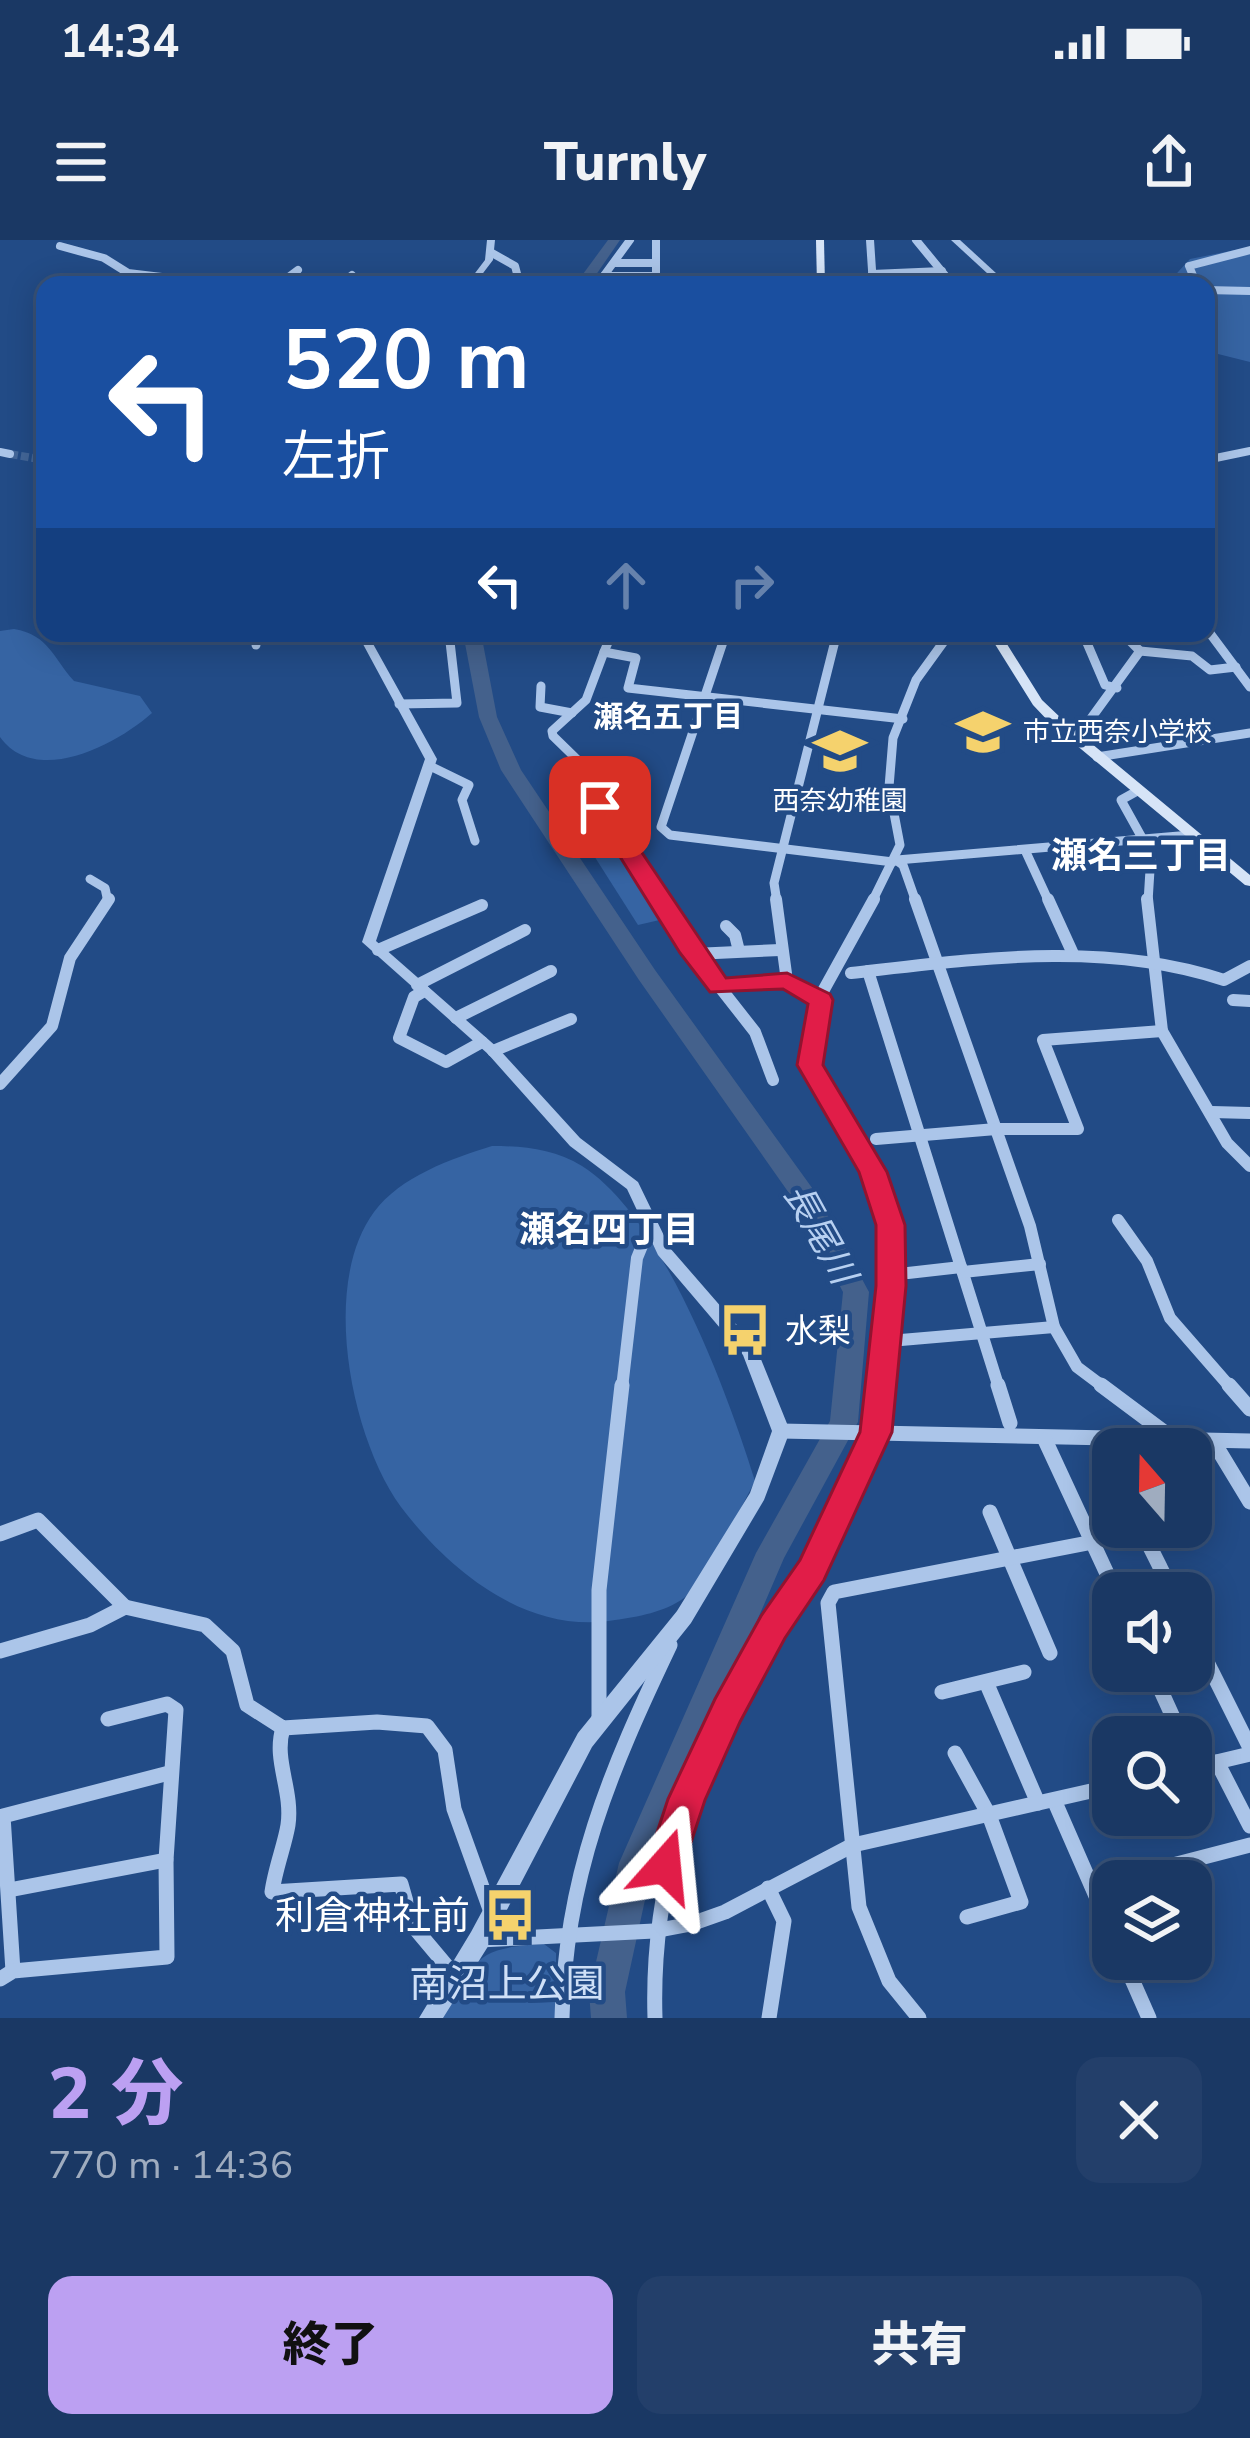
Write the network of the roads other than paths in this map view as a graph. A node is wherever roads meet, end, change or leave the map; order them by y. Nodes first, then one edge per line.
1 (491, 240) edge
2 (630, 240) edge
3 (656, 240) edge
4 (820, 240) edge
5 (870, 240) edge
6 (916, 240) edge
7 (955, 240) edge
8 (60, 247) dead end
9 (625, 250) junction
10 (656, 250) junction
11 (1250, 250) edge
12 (492, 253) junction
13 (615, 263) junction
14 (656, 263) junction
15 (298, 270) dead end
16 (942, 271) junction
17 (872, 274) joint
18 (153, 276) edge
19 (290, 276) edge
20 (476, 276) edge
21 (517, 276) edge
22 (604, 276) edge
23 (656, 276) edge
24 (821, 276) edge
25 (946, 276) edge
26 (995, 276) edge
27 (1193, 276) edge
28 (1215, 290) edge
29 (1250, 291) edge
30 (1250, 451) edge
31 (1215, 458) edge
32 (1215, 640) edge
33 (367, 642) edge
34 (450, 642) edge
35 (608, 642) edge
36 (723, 642) edge
37 (835, 642) edge
38 (943, 642) edge
39 (1000, 642) edge
40 (1131, 642) edge
41 (1087, 643) dead end
42 (1140, 651) junction
43 (604, 652) junction
44 (1236, 667) junction
45 (541, 686) dead end
46 (1250, 687) edge
47 (1117, 688) junction
48 (704, 696) junction
49 (399, 704) junction
50 (818, 709) junction
51 (572, 712) junction
52 (902, 719) junction
53 (1250, 733) edge
54 (1076, 740) junction
55 (1097, 758) junction
56 (431, 766) junction
57 (1139, 790) junction
58 (1191, 835) junction
59 (1145, 840) junction
60 (475, 841) dead end
61 (783, 848) junction
62 (1025, 850) junction
63 (894, 861) junction
64 (1248, 878) edge
65 (90, 879) dead end
66 (482, 905) dead end
67 (726, 926) dead end
68 (525, 930) dead end
69 (377, 950) junction
70 (780, 950) junction
71 (740, 951) junction
72 (694, 955) junction
73 (1074, 956) junction
74 (1152, 964) junction
75 (938, 965) junction
76 (1250, 967) edge
77 (551, 971) dead end
78 (868, 971) junction
79 (851, 973) dead end
80 (787, 981) junction
81 (719, 986) junction
82 (421, 988) junction
83 (821, 1000) junction
84 (1233, 1000) dead end
85 (1250, 1001) edge
86 (456, 1018) junction
87 (571, 1019) dead end
88 (1162, 1031) junction
89 (488, 1047) junction
90 (773, 1080) dead end
91 (0, 1084) edge
92 (1212, 1112) junction
93 (1250, 1113) edge
94 (996, 1129) junction
95 (920, 1135) junction
96 (876, 1139) dead end
97 (1250, 1166) edge
98 (1118, 1220) dead end
99 (651, 1224) junction
100 (1040, 1264) junction
101 (962, 1270) junction
102 (908, 1273) dead end
103 (1054, 1327) junction
104 (983, 1335) junction
105 (901, 1340) dead end
106 (1250, 1408) edge
107 (1010, 1423) dead end
108 (1159, 1428) edge
109 (782, 1431) junction
110 (869, 1432) junction
111 (1046, 1440) junction
112 (1092, 1440) edge
113 (1214, 1441) joint
114 (1250, 1441) edge
115 (1250, 1502) edge
116 (989, 1512) dead end
117 (0, 1534) edge
118 (1091, 1538) junction
119 (1008, 1558) junction
120 (1106, 1572) edge
121 (124, 1607) junction
122 (684, 1617) junction
123 (0, 1652) edge
124 (1050, 1653) dead end
125 (1024, 1672) dead end
126 (1212, 1673) edge
127 (986, 1682) junction
128 (942, 1692) dead end
129 (108, 1719) dead end
130 (599, 1722) junction
131 (283, 1728) junction
132 (1250, 1751) edge
133 (956, 1753) dead end
134 (1212, 1762) edge
135 (1217, 1762) junction
136 (170, 1773) junction
137 (1092, 1791) edge
138 (1046, 1802) junction
139 (989, 1815) junction
140 (1250, 1826) edge
141 (853, 1845) junction
142 (1250, 1845) edge
143 (166, 1860) junction
144 (1192, 1860) edge
145 (1092, 1886) edge
146 (768, 1888) junction
147 (9, 1890) junction
148 (492, 1914) junction
149 (967, 1917) dead end
150 (654, 1931) junction
151 (572, 1934) junction
152 (479, 1940) junction
153 (7, 1975) edge
154 (454, 1976) junction
155 (1132, 1980) edge
156 (430, 2018) edge
157 (562, 2018) edge
158 (655, 2018) edge
159 (769, 2018) edge
160 (919, 2018) edge
161 (1149, 2018) edge

1 - 12 street
2 - 9 street
3 - 10 street
4 - 24 main road
5 - 17 street
6 - 16 street
7 - 26 street
8 - 18 street
9 - 10 street
9 - 13 street
10 - 14 street
11 - 27 street
12 - 20 street
12 - 21 street
13 - 14 street
13 - 22 street
14 - 23 street
15 - 19 street
16 - 17 street
16 - 25 street
28 - 29 street
30 - 31 street
32 - 44 street
33 - 49 street
34 - 49 street
35 - 43 street
36 - 48 street
37 - 50 street
38 - 52 street
39 - 54 main road
40 - 42 street
41 - 47 street
42 - 44 street
42 - 47 street
43 - 48 street
43 - 51 street
44 - 46 street
45 - 51 street
47 - 54 street
48 - 50 street
48 - 61 street
49 - 56 street
50 - 52 street
50 - 61 street
51 - 72 street
52 - 63 street
53 - 55 street
54 - 55 main road
55 - 57 main road
56 - 60 street
56 - 69 street
57 - 58 main road
57 - 59 street
58 - 59 street
58 - 64 main road
59 - 62 street
59 - 74 street
61 - 63 street
61 - 70 street
62 - 63 street
62 - 73 street
63 - 75 street
63 - 83 street
65 - 91 street
66 - 69 street
67 - 71 street
68 - 82 street
69 - 82 street
70 - 71 street
70 - 80 street
71 - 72 street
72 - 81 street
73 - 74 street
73 - 75 street
74 - 76 street
74 - 88 street
75 - 78 street
75 - 94 street
77 - 86 street
78 - 79 street
78 - 95 street
80 - 81 street
80 - 83 street
81 - 90 street
82 - 86 street
82 - 89 street
83 - 110 street
84 - 85 street
86 - 89 street
87 - 89 street
88 - 92 street
88 - 94 street
89 - 99 street
92 - 93 street
92 - 97 street
94 - 95 street
94 - 100 street
95 - 96 street
95 - 101 street
98 - 106 street
99 - 109 street
99 - 130 street
100 - 101 street
100 - 103 street
101 - 102 street
101 - 104 street
103 - 104 street
103 - 108 street
104 - 105 street
104 - 107 street
109 - 110 street
109 - 122 street
110 - 111 street
110 - 150 street
111 - 112 street
111 - 118 street
113 - 114 street
113 - 115 street
116 - 119 street
117 - 121 street
118 - 119 street
118 - 120 street
119 - 124 street
119 - 141 street
121 - 123 street
121 - 131 street
122 - 130 street
122 - 151 street
125 - 127 street
126 - 132 street
127 - 128 street
127 - 138 street
129 - 136 street
130 - 148 street
131 - 148 street
131 - 154 street
132 - 135 street
133 - 139 street
134 - 135 street
135 - 140 street
136 - 143 street
136 - 147 street
137 - 138 street
138 - 139 street
138 - 145 street
139 - 141 street
139 - 149 street
141 - 146 street
141 - 160 street
142 - 144 street
143 - 147 street
143 - 153 street
146 - 150 street
146 - 159 street
147 - 153 street
148 - 152 street
150 - 151 street
150 - 158 street
151 - 152 street
151 - 157 street
152 - 154 street
154 - 156 street
155 - 161 street

